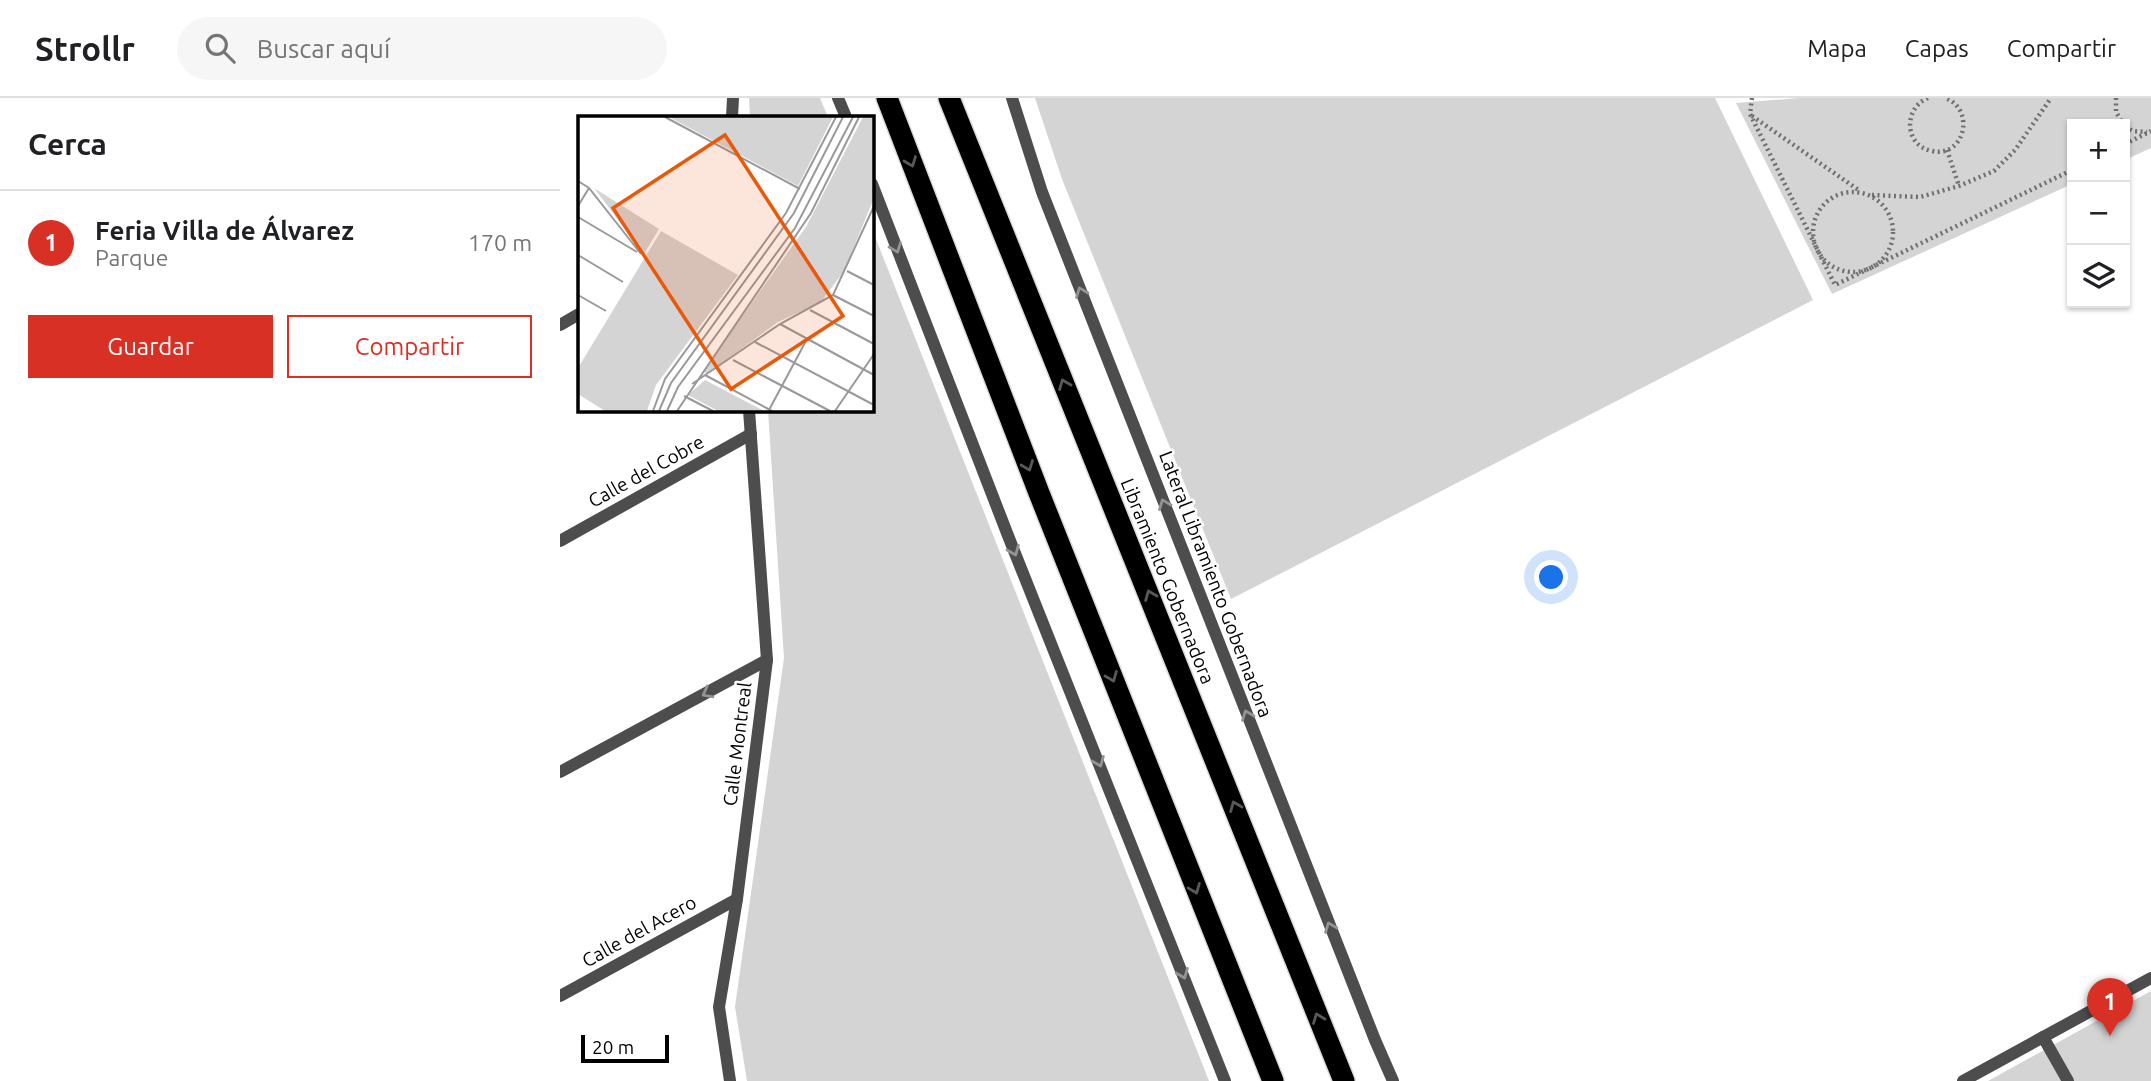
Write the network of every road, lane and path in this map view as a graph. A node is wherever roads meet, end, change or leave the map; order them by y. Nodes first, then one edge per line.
1 (733, 98) edge
2 (838, 98) edge
3 (887, 98) edge
4 (949, 98) edge
5 (1012, 98) edge
6 (1752, 98) edge
7 (1928, 98) edge
8 (1945, 98) edge
9 (2051, 98) edge
10 (2116, 98) edge
11 (1750, 114) junction
12 (732, 116) edge
13 (846, 116) edge
14 (2120, 119) edge
15 (2130, 129) edge
16 (2151, 131) edge
17 (2130, 142) edge
18 (1947, 150) junction
19 (2067, 172) edge
20 (1959, 186) junction
21 (873, 187) edge
22 (1861, 192) junction
23 (1871, 195) junction
24 (1815, 246) junction
25 (1874, 267) junction
26 (578, 315) edge
27 (560, 324) edge
28 (749, 411) edge
29 (751, 434) junction
30 (560, 541) edge
31 (767, 660) junction
32 (561, 768) edge
33 (737, 899) junction
34 (2151, 978) edge
35 (560, 996) edge
36 (2043, 1037) junction
37 (730, 1081) edge
38 (1225, 1081) edge
39 (1273, 1081) edge
40 (1344, 1081) edge
41 (1393, 1081) edge
42 (1963, 1081) edge
43 (2068, 1081) edge

1 - 12 street
2 - 13 street
3 -> 39 highway
40 -> 4 highway, Libramiento Gobernadora
41 -> 5 street, Lateral Libramiento Gobernadora
6 - 11 path
7 - 18 path
8 - 18 path
9 - 20 path
10 - 14 path
11 - 22 path
11 - 24 path
15 - 16 path
16 - 17 path
18 - 20 path
19 - 25 path
20 - 23 path
21 -> 38 street
22 - 23 path
22 - 24 path
23 - 25 path
24 - 25 path
24 - 25 path
26 - 27 street
28 - 29 street, Calle Montreal
29 - 30 street, Calle del Cobre
29 - 31 street, Calle Montreal
31 -> 32 street
31 - 33 street, Calle Montreal
33 - 35 street, Calle del Acero
33 - 37 street, Calle Montreal
34 - 36 street
36 - 42 street
36 - 43 street

